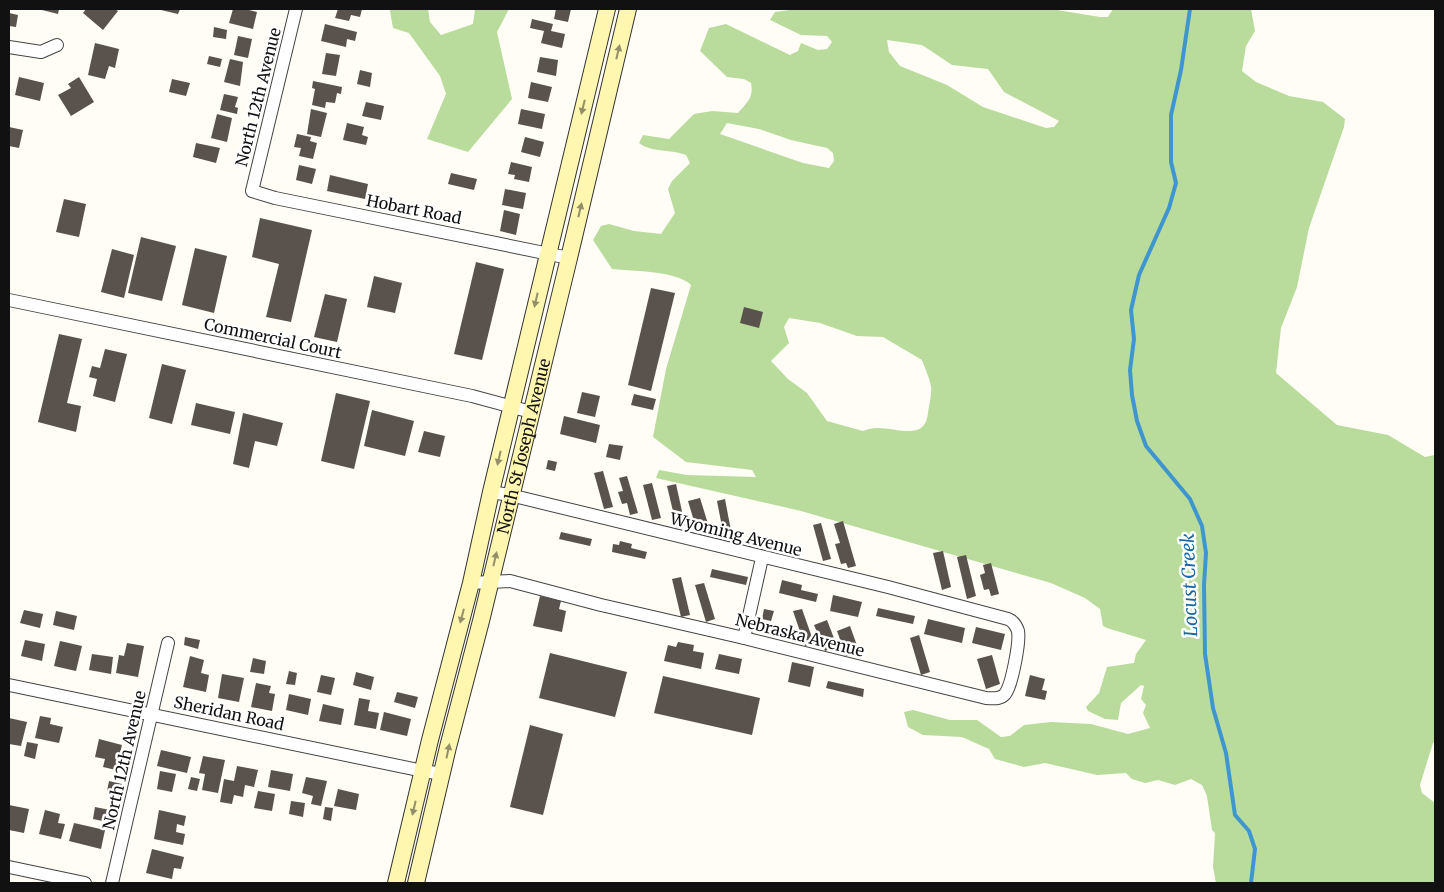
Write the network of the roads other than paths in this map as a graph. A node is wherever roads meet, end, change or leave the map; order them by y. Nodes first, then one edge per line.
1 (296, 9) edge
2 (607, 9) edge
3 (628, 9) edge
4 (58, 45) dead end
5 (9, 47) edge
6 (253, 192) joint
7 (548, 253) junction
8 (569, 258) junction
9 (9, 300) edge
10 (511, 407) junction
11 (530, 412) junction
12 (491, 492) junction
13 (510, 495) junction
14 (762, 558) junction
15 (490, 581) junction
16 (471, 583) junction
17 (972, 609) joint
18 (744, 638) junction
19 (168, 643) dead end
20 (9, 685) edge
21 (151, 713) junction
22 (423, 771) junction
23 (443, 774) junction
24 (9, 867) edge
25 (85, 883) edge
26 (112, 883) edge
27 (396, 883) edge
28 (416, 883) edge

1 - 6 street, North 12th Avenue
2 -> 7 main road, North St Joseph Avenue
8 -> 3 main road, North St Joseph Avenue
4 - 5 street
6 - 7 street, Hobart Road
7 - 8 street, Hobart Road
7 -> 10 main road, North St Joseph Avenue
8 - 11 main road, North St Joseph Avenue
9 - 10 street, Commercial Court
10 - 11 street, Commercial Court
10 -> 12 main road, North St Joseph Avenue
11 - 13 main road, North St Joseph Avenue
12 - 13 street, Wyoming Avenue
12 - 16 main road, North St Joseph Avenue
13 - 14 street, Wyoming Avenue
15 -> 13 main road, North St Joseph Avenue
14 - 17 street, Wyoming Avenue
14 - 18 street
15 - 16 street, Nebraska Avenue
15 - 18 street, Nebraska Avenue
23 -> 15 main road, North St Joseph Avenue
16 -> 22 main road, North St Joseph Avenue
17 - 18 street, Nebraska Avenue
19 - 21 street, North 12th Avenue
20 - 21 street, Sheridan Road
21 - 22 street, Sheridan Road
21 - 26 street, North 12th Avenue
22 - 23 street, Sheridan Road
22 -> 27 main road, North St Joseph Avenue
23 - 28 main road, North St Joseph Avenue
24 - 25 street

